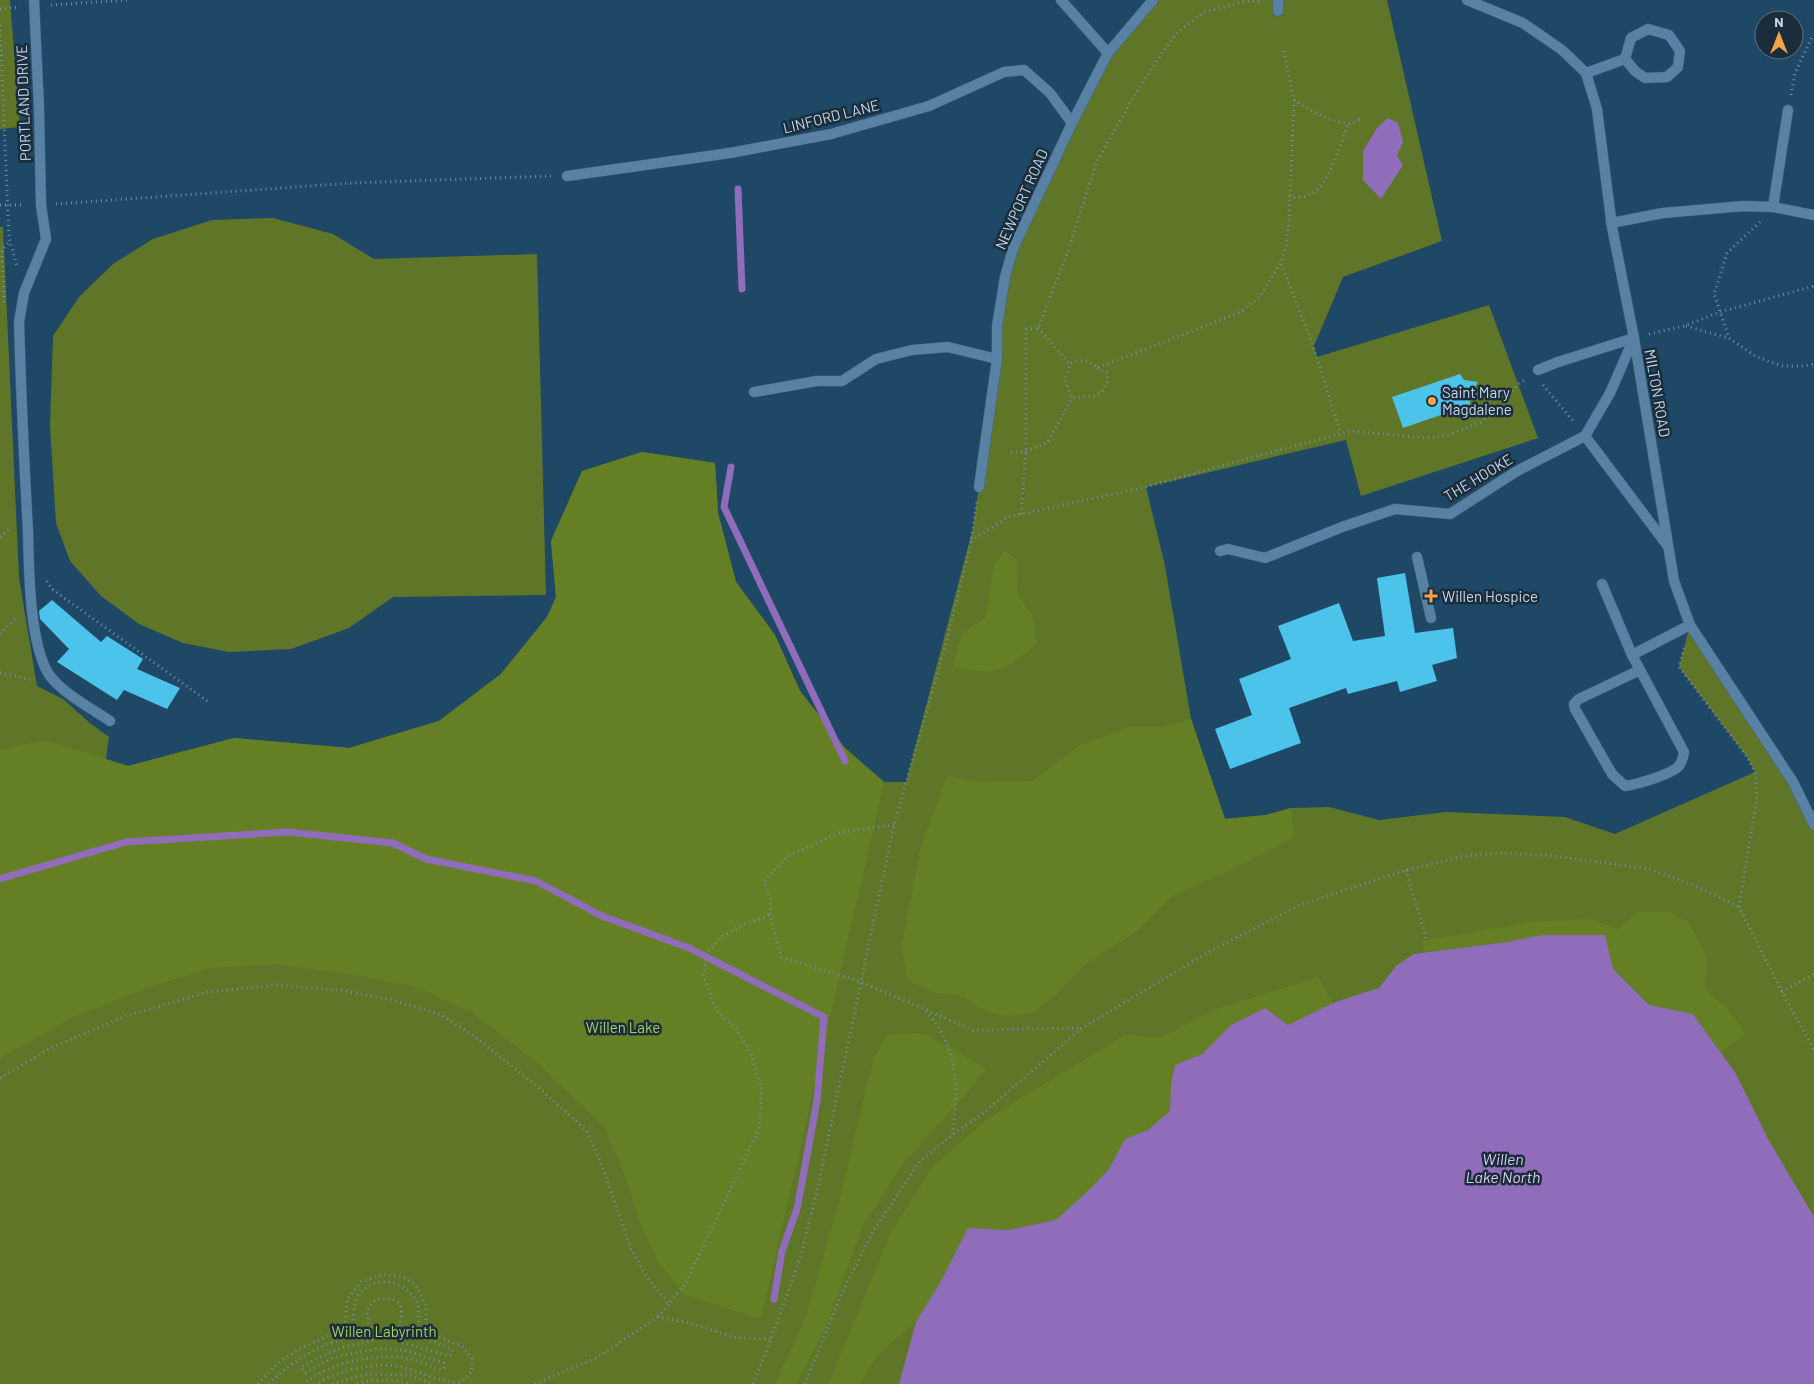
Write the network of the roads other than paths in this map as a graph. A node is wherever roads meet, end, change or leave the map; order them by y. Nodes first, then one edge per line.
1 (1061, 0) edge
2 (1153, 0) edge
3 (1278, 0) edge
4 (1466, 0) edge
5 (35, 3) edge
6 (1278, 11) dead end
7 (1108, 53) junction
8 (1625, 59) junction
9 (1586, 74) junction
10 (1788, 110) road end
11 (1072, 123) junction
12 (567, 176) road end
13 (1774, 207) junction
14 (1814, 215) edge
15 (1611, 223) junction
16 (1634, 338) junction
17 (997, 359) junction
18 (1536, 372) road end
19 (754, 392) dead end
20 (1586, 436) junction
21 (979, 487) road end
22 (1669, 548) junction
23 (1220, 551) dead end
24 (1417, 557) dead end
25 (1602, 584) dead end
26 (1430, 618) dead end
27 (1690, 625) junction
28 (1632, 655) junction
29 (1640, 670) junction
30 (110, 722) dead end
31 (1814, 825) edge

1 - 7 street
2 - 7 street
3 - 6 street
4 - 9 street, MILTON ROAD
5 - 30 street, PORTLAND DRIVE
7 - 11 street, NEWPORT ROAD
8 - 8 street
8 - 9 street
9 - 15 street, MILTON ROAD
10 - 13 street
11 - 12 street, LINFORD LANE
11 - 17 street, NEWPORT ROAD
13 - 14 street
13 - 15 street
15 - 16 street, MILTON ROAD
16 - 18 street
16 - 20 street
16 - 22 street, MILTON ROAD
17 - 19 street
17 - 21 street, NEWPORT ROAD
20 - 22 street
20 - 23 street, THE HOOKE
22 - 27 street, MILTON ROAD
24 - 26 street
25 - 28 street
27 - 28 street
27 - 31 street, MILTON ROAD
28 - 29 street
29 - 29 street

